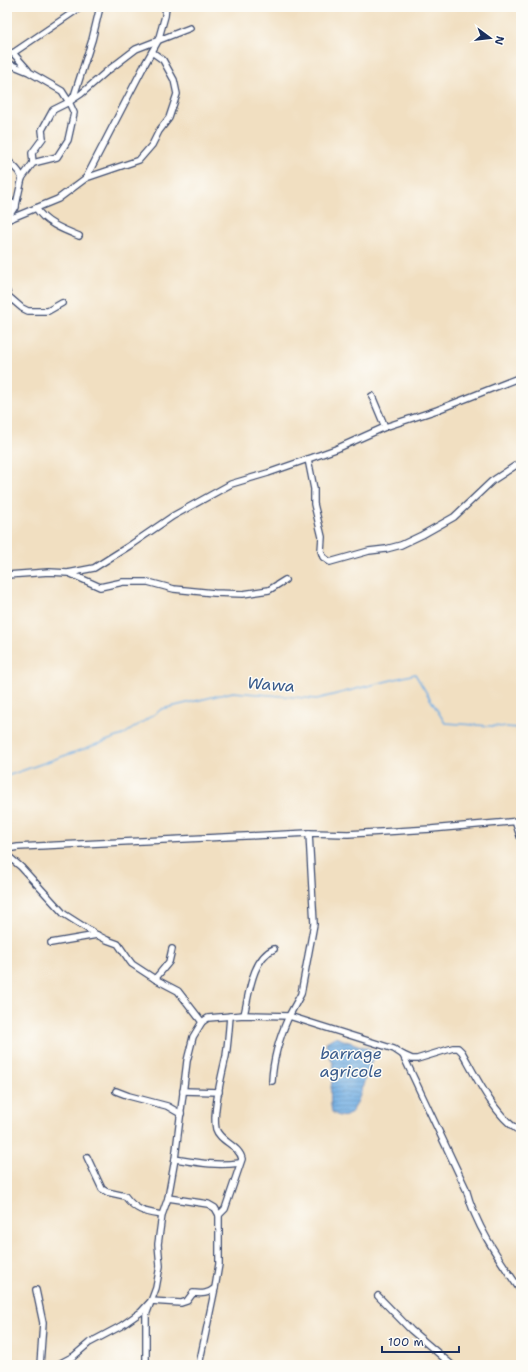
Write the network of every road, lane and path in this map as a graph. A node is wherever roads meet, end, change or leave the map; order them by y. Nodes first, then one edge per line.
1 (81, 7) edge
2 (100, 7) edge
3 (166, 7) edge
4 (190, 28) dead end
5 (158, 41) junction
6 (152, 52) junction
7 (13, 53) junction
8 (7, 55) edge
9 (7, 63) edge
10 (29, 72) junction
11 (69, 102) junction
12 (7, 159) edge
13 (33, 163) junction
14 (22, 178) junction
15 (86, 178) junction
16 (7, 200) edge
17 (16, 205) junction
18 (36, 208) junction
19 (16, 216) junction
20 (7, 219) edge
21 (79, 236) dead end
22 (7, 292) edge
23 (62, 303) dead end
24 (521, 377) edge
25 (372, 396) dead end
26 (385, 426) junction
27 (308, 459) junction
28 (521, 462) edge
29 (68, 573) junction
30 (7, 575) edge
31 (285, 580) dead end
32 (518, 821) edge
33 (309, 833) junction
34 (521, 839) edge
35 (7, 848) edge
36 (7, 855) edge
37 (97, 936) junction
38 (51, 943) dead end
39 (172, 949) dead end
40 (274, 949) dead end
41 (155, 979) junction
42 (244, 1015) junction
43 (230, 1016) junction
44 (289, 1016) junction
45 (202, 1022) junction
46 (403, 1055) junction
47 (272, 1081) dead end
48 (116, 1091) dead end
49 (183, 1091) junction
50 (219, 1092) junction
51 (181, 1114) junction
52 (521, 1132) edge
53 (87, 1158) dead end
54 (175, 1158) junction
55 (240, 1163) junction
56 (168, 1198) junction
57 (162, 1215) junction
58 (219, 1215) junction
59 (215, 1288) junction
60 (36, 1290) dead end
61 (521, 1291) edge
62 (378, 1296) dead end
63 (151, 1301) junction
64 (144, 1314) junction
65 (40, 1365) edge
66 (57, 1365) edge
67 (146, 1365) edge
68 (199, 1365) edge
69 (452, 1365) edge

1 - 7 street
2 - 11 street
3 - 5 street
4 - 5 street
5 - 6 street
5 - 11 street
6 - 15 street
6 - 15 street
7 - 8 street
7 - 10 street
9 - 10 street
10 - 11 street
11 - 13 street
11 - 13 street
12 - 14 street
13 - 14 street
14 - 17 street
15 - 18 street
16 - 17 street
17 - 19 street
17 - 20 street
18 - 19 street
18 - 21 street
19 - 20 street
22 - 23 street
24 - 26 street
25 - 26 street
26 - 27 street
27 - 28 street
27 - 29 street
29 - 30 street
29 - 31 street
32 - 33 street
32 - 34 street
33 - 35 street
33 - 44 street
36 - 37 street
37 - 38 street
37 - 41 street
39 - 41 street
40 - 42 street
41 - 45 street
42 - 43 street
42 - 44 street
43 - 45 street
43 - 50 street
44 - 46 street
44 - 47 street
45 - 49 street
46 - 52 street
46 - 61 street
48 - 51 street
49 - 50 street
49 - 51 street
50 - 55 street
51 - 54 street
53 - 57 street
54 - 55 street
54 - 56 street
55 - 58 street
56 - 57 street
56 - 58 street
57 - 63 street
58 - 59 street
59 - 63 street
59 - 68 street
60 - 65 street
62 - 69 street
63 - 64 street
64 - 66 street
64 - 67 street

